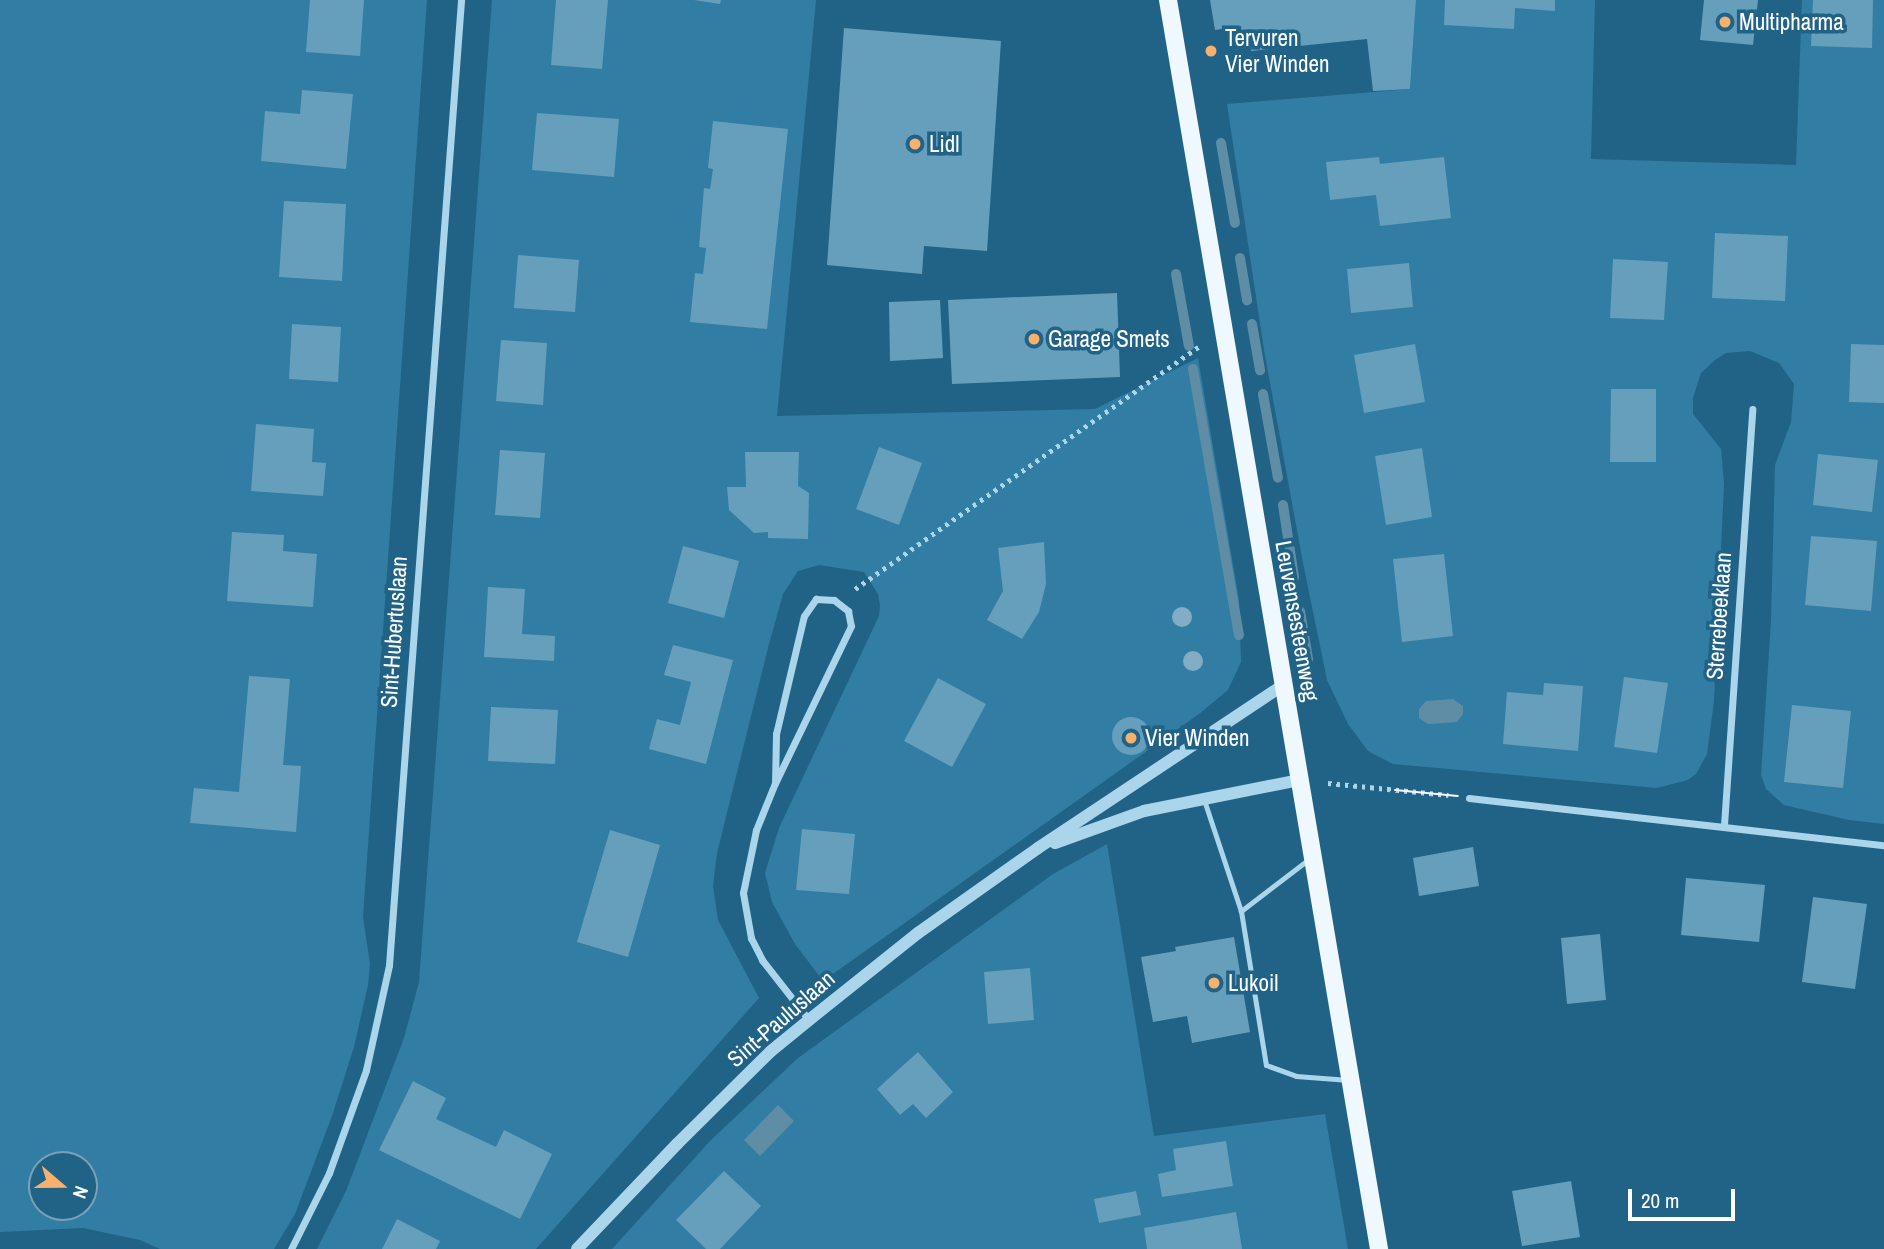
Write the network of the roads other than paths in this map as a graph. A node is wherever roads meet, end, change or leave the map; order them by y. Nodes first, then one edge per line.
1 (461, 0) edge
2 (1168, 0) edge
3 (1752, 409) dead end
4 (1283, 685) junction
5 (1299, 780) junction
6 (775, 783) junction
7 (1203, 797) junction
8 (1469, 798) road end
9 (1724, 825) junction
10 (1884, 845) edge
11 (1038, 848) junction
12 (1312, 857) junction
13 (1241, 911) junction
14 (809, 1020) junction
15 (1349, 1081) junction
16 (291, 1249) edge
17 (577, 1249) edge
18 (1379, 1249) edge

1 - 16 street, Sint-Hubertuslaan
2 - 4 main road, Leuvensesteenweg
3 - 9 street, Sterrebeeklaan
4 - 5 main road, Leuvensesteenweg
4 - 11 street, Sint-Pauluslaan
5 - 7 street, Sint-Pauluslaan
5 - 12 main road, Leuvensesteenweg
6 - 6 street
6 - 14 street
7 - 11 street, Sint-Pauluslaan
7 - 13 lane
8 - 9 street
9 - 10 street
11 - 14 street, Sint-Pauluslaan
12 - 13 lane
12 - 15 main road, Leuvensesteenweg
13 - 15 lane
14 - 17 street, Sint-Pauluslaan
15 - 18 main road, Leuvensesteenweg

